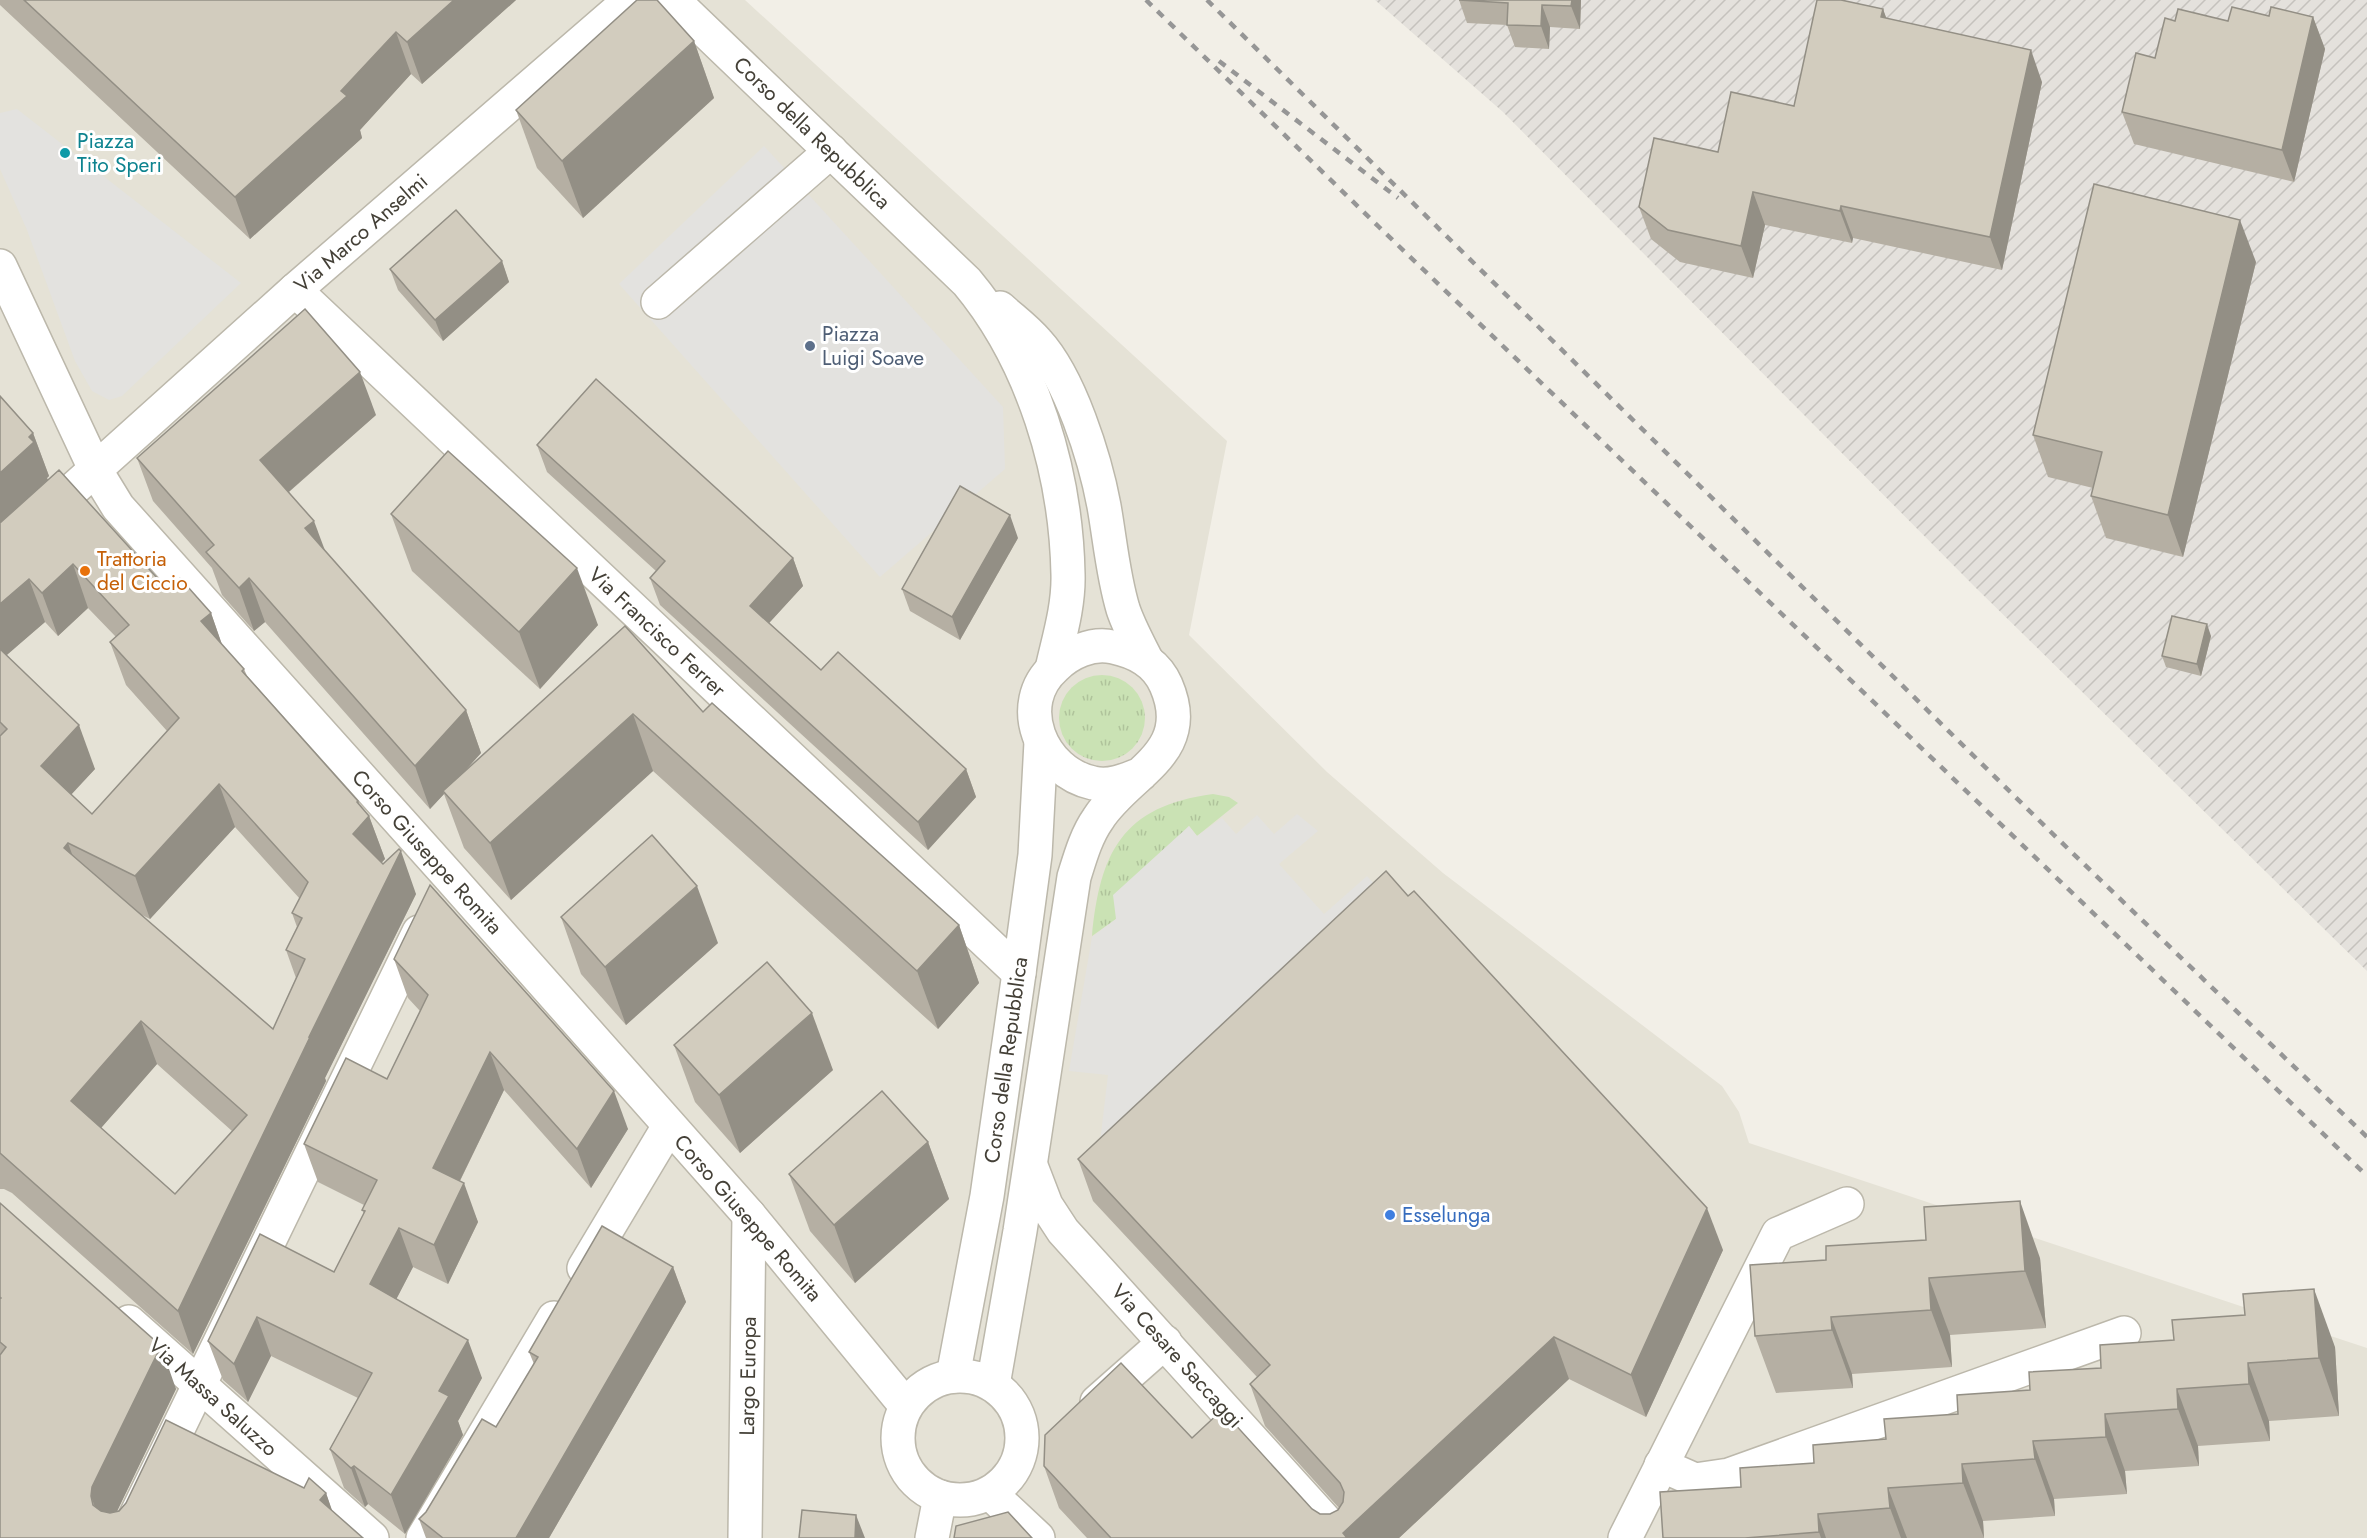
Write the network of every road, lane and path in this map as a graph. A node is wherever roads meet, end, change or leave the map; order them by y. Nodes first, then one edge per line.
1 (630, 0) edge
2 (673, 0) edge
3 (831, 151) junction
4 (0, 266) edge
5 (951, 266) junction
6 (295, 290) junction
7 (658, 302) dead end
8 (96, 471) junction
9 (0, 555) edge
10 (1146, 660) junction
11 (1052, 669) junction
12 (1041, 742) junction
13 (1141, 774) junction
14 (447, 874) junction
15 (1019, 973) junction
16 (669, 1126) junction
17 (1030, 1163) junction
18 (1847, 1204) dead end
19 (749, 1215) junction
20 (104, 1299) edge
21 (2124, 1333) dead end
22 (1165, 1342) junction
23 (953, 1376) junction
24 (198, 1384) junction
25 (993, 1385) junction
26 (906, 1406) junction
27 (1078, 1419) edge
28 (1662, 1465) junction
29 (990, 1493) junction
30 (940, 1497) junction
31 (125, 1538) edge
32 (372, 1538) edge
33 (423, 1538) edge
34 (745, 1538) edge
35 (932, 1538) edge
36 (1038, 1538) edge
37 (1341, 1538) edge
38 (1625, 1538) edge

1 - 6 street, Via Marco Anselmi
2 - 3 street, Corso della Repubblica
3 - 5 street, Corso della Repubblica
3 - 7 street
4 - 8 street, Corso Giuseppe Romita
5 - 10 street, Corso della Repubblica
5 - 11 street, Corso della Repubblica
6 - 8 street, Via Marco Anselmi
6 - 15 street, Via Francisco Ferrer
8 - 9 street, Via Marco Anselmi
8 - 14 street, Corso Giuseppe Romita
10 - 11 street
10 - 13 street
11 - 12 street
12 - 13 street
12 - 15 street, Corso della Repubblica
13 - 17 street, Corso della Repubblica
14 - 16 street, Corso Giuseppe Romita
14 - 24 street
15 - 23 street, Corso della Repubblica
16 - 19 street, Corso Giuseppe Romita
16 - 33 street
17 - 22 street, Via Cesare Saccaggi
17 - 25 street, Corso della Repubblica
18 - 28 street
19 - 26 street, Corso Giuseppe Romita
19 - 34 street, Largo Europa
20 - 24 street, Via Massa Saluzzo
21 - 28 street
22 - 27 street
22 - 37 street, Via Cesare Saccaggi
23 - 25 street
23 - 26 street
24 - 31 street
24 - 32 street, Via Massa Saluzzo
25 - 29 street
26 - 30 street
28 - 38 street
29 - 30 street
29 - 36 street
30 - 35 street

